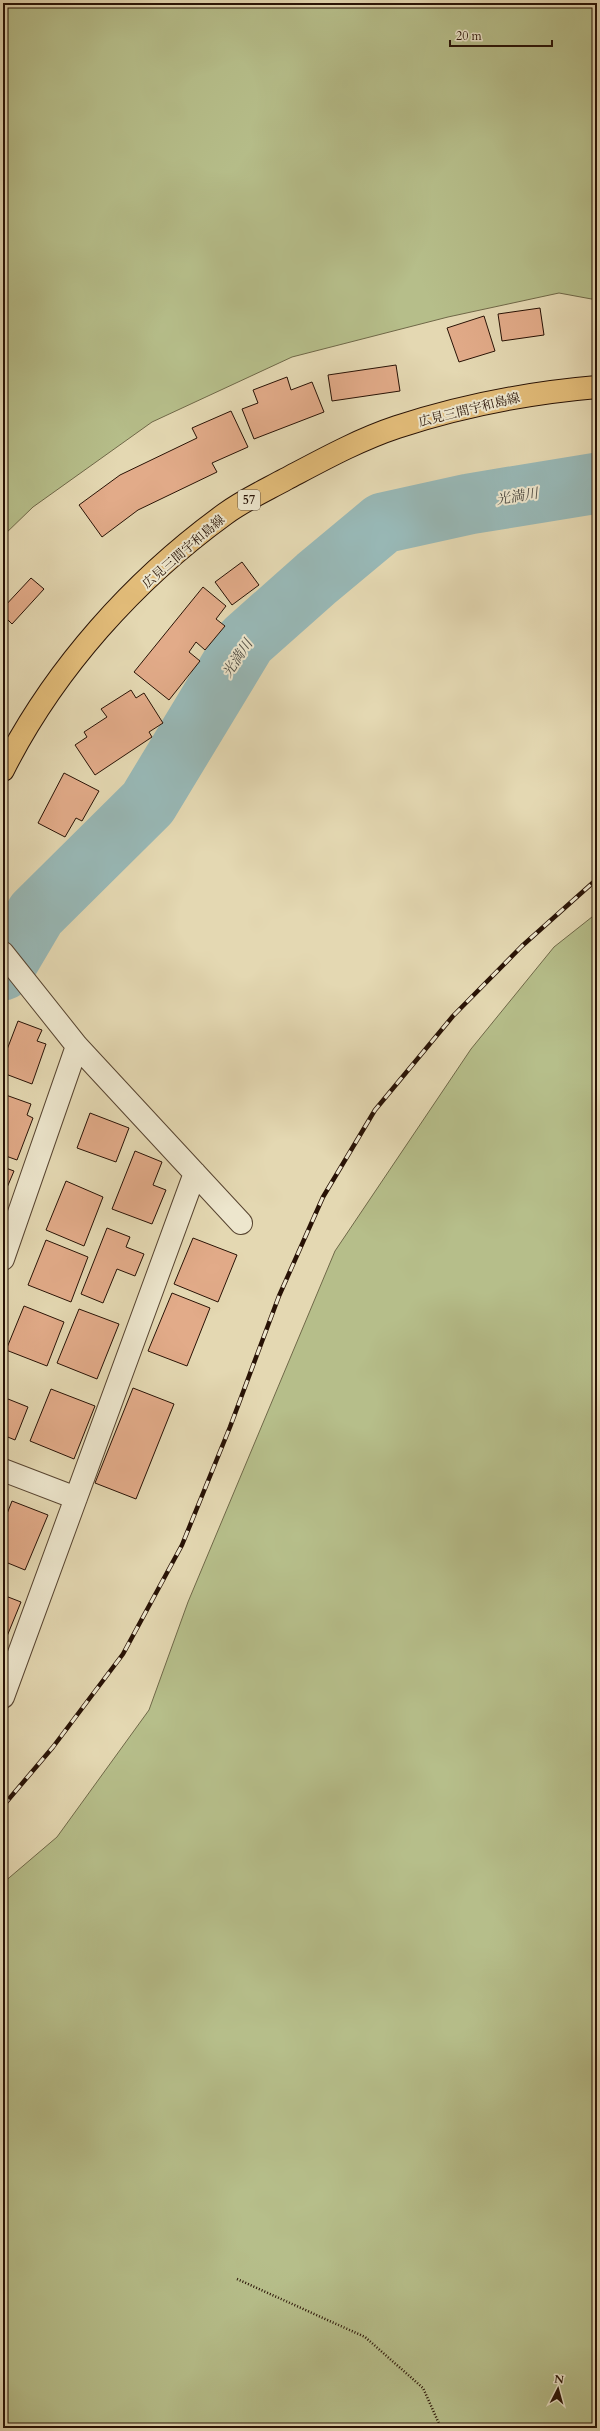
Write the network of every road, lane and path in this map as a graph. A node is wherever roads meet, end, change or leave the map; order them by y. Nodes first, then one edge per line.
1 (597, 387) edge
2 (3, 770) edge
3 (3, 953) edge
4 (77, 1046) junction
5 (195, 1173) junction
6 (241, 1223) dead end
7 (3, 1259) edge
8 (3, 1470) edge
9 (76, 1498) junction
10 (3, 1697) edge
11 (237, 2279) dead end
12 (441, 2428) edge

1 - 2 main road, 広見三間宇和島線 / 57
3 - 4 street
4 - 5 street
4 - 7 street
5 - 6 street
5 - 9 street
8 - 9 street
9 - 10 street
11 - 12 path

